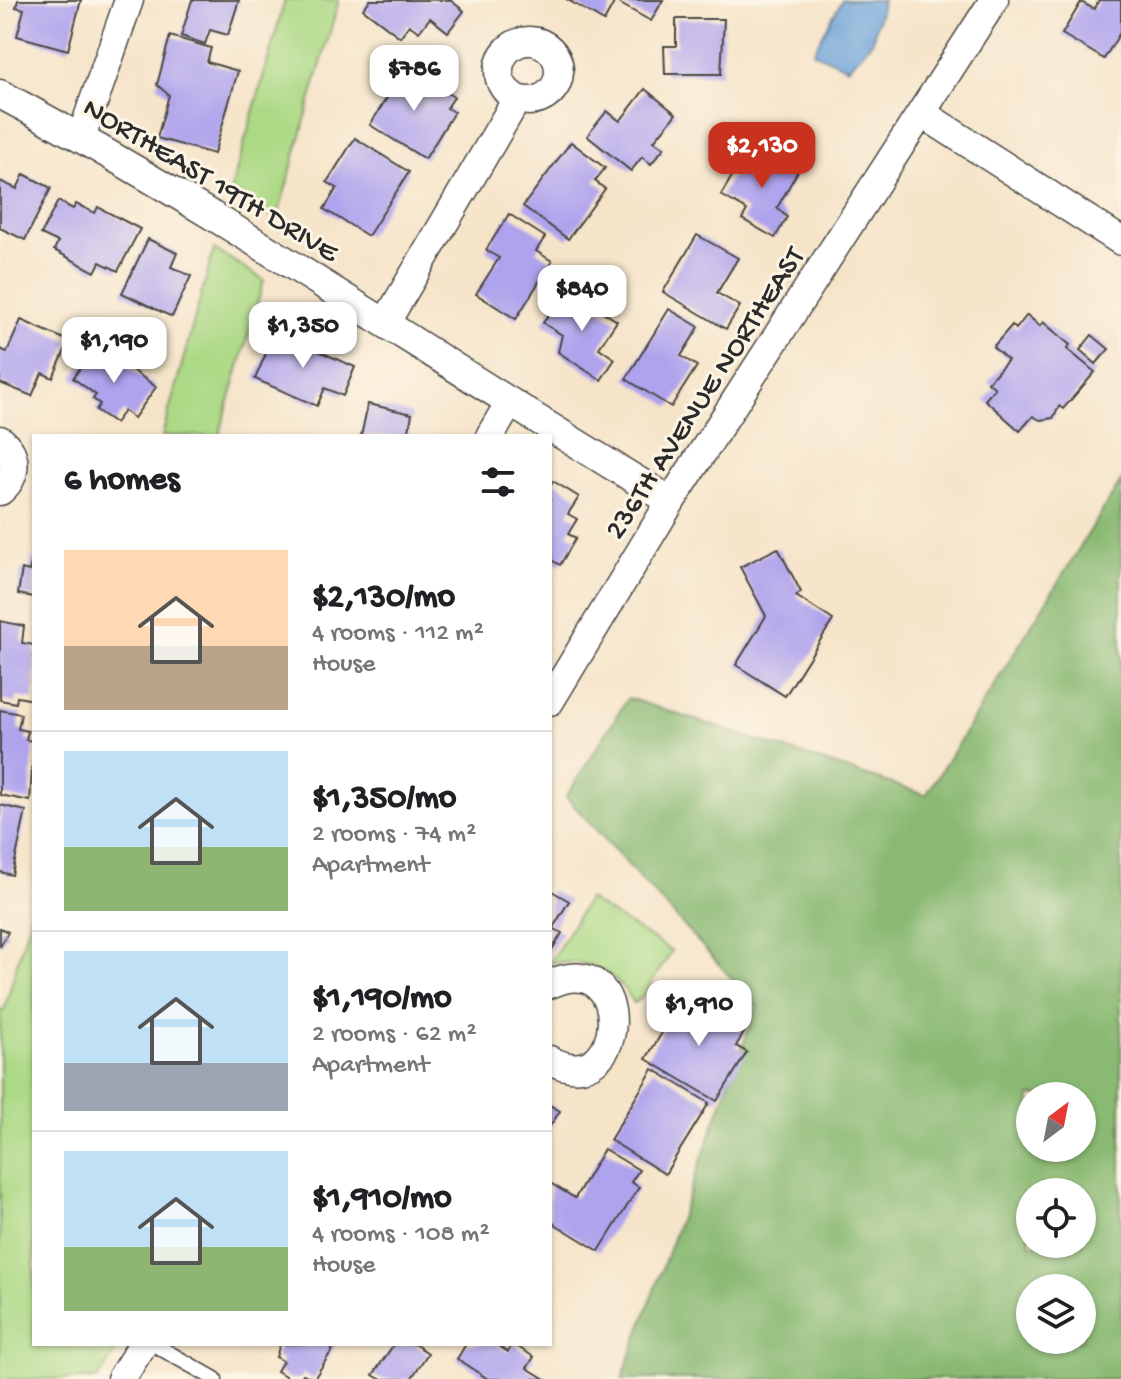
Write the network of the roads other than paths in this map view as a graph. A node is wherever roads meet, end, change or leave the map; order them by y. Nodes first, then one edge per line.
1 (129, 0) edge
2 (994, 0) edge
3 (0, 94) edge
4 (517, 99) dead end
5 (923, 114) junction
6 (81, 138) junction
7 (1121, 241) edge
8 (386, 322) junction
9 (510, 402) junction
10 (491, 434) edge
11 (0, 440) edge
12 (0, 491) edge
13 (671, 501) junction
14 (552, 698) edge
15 (552, 983) edge
16 (552, 1061) edge
17 (142, 1346) edge
18 (157, 1346) edge
19 (121, 1379) edge
20 (215, 1379) edge

1 - 6 street
2 - 5 street, 236TH AVENUE NORTHEAST
3 - 6 street, NORTHEAST 19TH DRIVE
4 - 8 street
5 - 7 street
5 - 13 street, 236TH AVENUE NORTHEAST
6 - 8 street, NORTHEAST 19TH DRIVE
8 - 9 street, NORTHEAST 19TH DRIVE
9 - 10 street
9 - 13 street, NORTHEAST 19TH DRIVE
11 - 12 street
13 - 14 street, 236TH AVENUE NORTHEAST
15 - 16 street
17 - 19 street
18 - 20 lane

